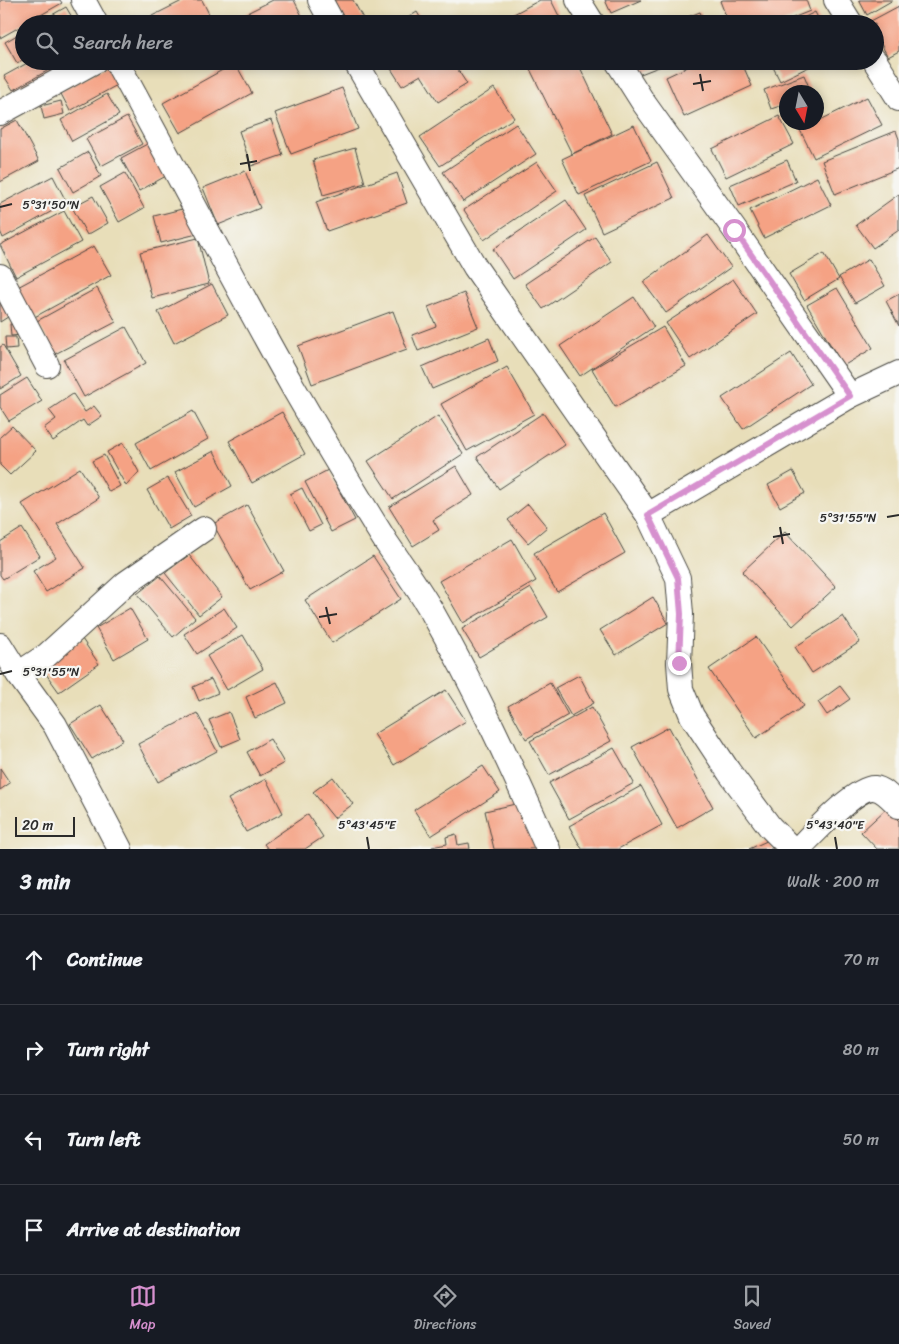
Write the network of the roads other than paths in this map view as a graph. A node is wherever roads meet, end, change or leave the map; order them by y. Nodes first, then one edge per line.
1 (83, 0) edge
2 (320, 0) edge
3 (578, 0) edge
4 (836, 0) edge
5 (91, 15) edge
6 (328, 15) edge
7 (587, 15) edge
8 (845, 15) edge
9 (79, 70) edge
10 (121, 70) edge
11 (360, 70) edge
12 (623, 70) edge
13 (881, 70) edge
14 (899, 99) edge
15 (0, 113) edge
16 (0, 276) edge
17 (46, 365) dead end
18 (899, 372) edge
19 (850, 396) junction
20 (648, 515) junction
21 (204, 529) dead end
22 (0, 645) edge
23 (18, 674) junction
24 (899, 806) edge
25 (120, 849) edge
26 (548, 849) edge
27 (792, 849) edge
28 (798, 849) edge

1 - 5 street
2 - 6 street
3 - 7 street
4 - 8 street
9 - 15 street
10 - 26 street
11 - 20 street
12 - 19 street
13 - 14 street
16 - 17 street
18 - 19 street
19 - 20 street
20 - 27 street
21 - 23 street
22 - 23 street
23 - 25 street
24 - 28 street

